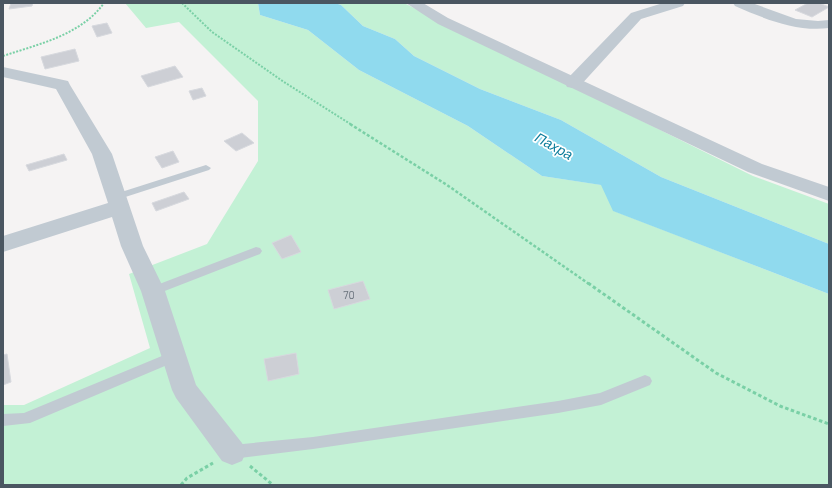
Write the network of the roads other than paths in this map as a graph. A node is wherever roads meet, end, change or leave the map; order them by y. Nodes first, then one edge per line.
1 (413, 3) edge
2 (678, 3) edge
3 (740, 3) edge
4 (829, 24) edge
5 (3, 72) edge
6 (573, 83) junction
7 (206, 168) dead end
8 (829, 194) edge
9 (118, 202) junction
10 (3, 244) edge
11 (256, 251) dead end
12 (153, 291) junction
13 (174, 356) junction
14 (645, 381) dead end
15 (3, 420) edge
16 (232, 452) joint

1 - 6 street
2 - 6 street
3 - 4 street
5 - 9 street
6 - 8 street
7 - 9 lane
9 - 10 street
9 - 12 street
11 - 12 lane
12 - 13 street
13 - 15 lane
13 - 16 street
14 - 16 lane

